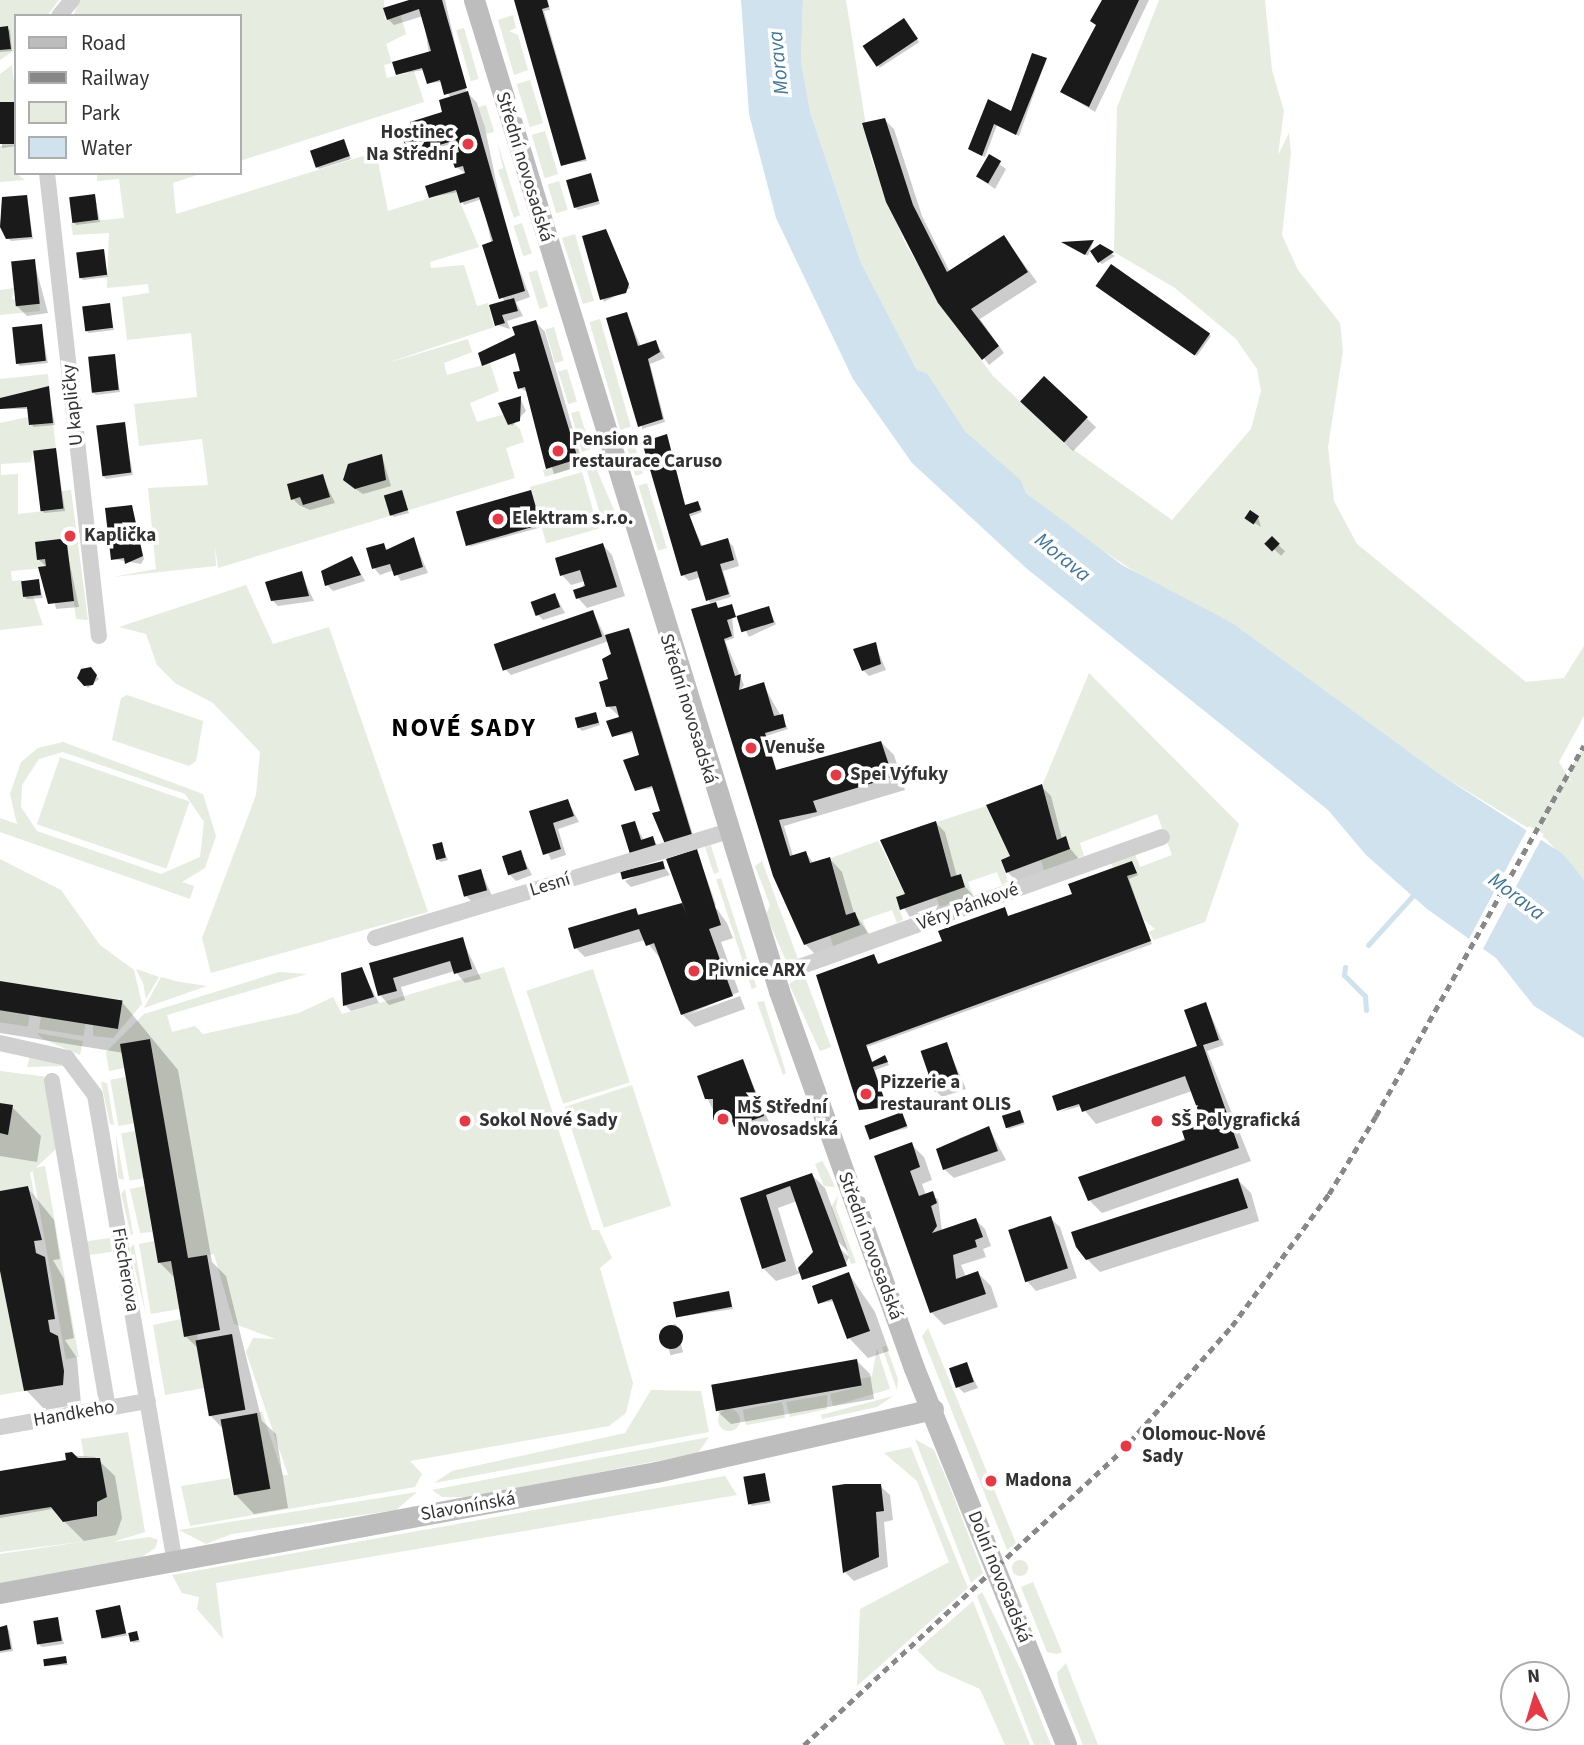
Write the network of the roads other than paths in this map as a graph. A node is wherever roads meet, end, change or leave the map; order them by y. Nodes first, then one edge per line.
1 (72, 0) edge
2 (474, 0) edge
3 (61, 14) edge
4 (47, 175) edge
5 (99, 636) dead end
6 (726, 832) junction
7 (1162, 837) dead end
8 (375, 937) dead end
9 (774, 976) junction
10 (0, 1043) edge
11 (52, 1081) dead end
12 (148, 1401) junction
13 (108, 1408) junction
14 (933, 1409) junction
15 (0, 1427) edge
16 (175, 1561) junction
17 (0, 1593) edge
18 (1066, 1745) edge

1 - 3 street
2 - 6 main road, Střední novosadská
4 - 5 street, U kapličky
6 - 8 street, Lesní
6 - 9 main road, Střední novosadská
7 - 9 street, Věry Pánkové
9 - 14 main road, Střední novosadská
10 - 12 street, Fischerova
11 - 13 street, Fischerova
12 - 13 street, Handkeho
12 - 16 street, Fischerova
13 - 15 street, Handkeho
14 - 16 main road, Slavonínská
14 - 18 main road, Dolní novosadská
16 - 17 main road, Slavonínská

